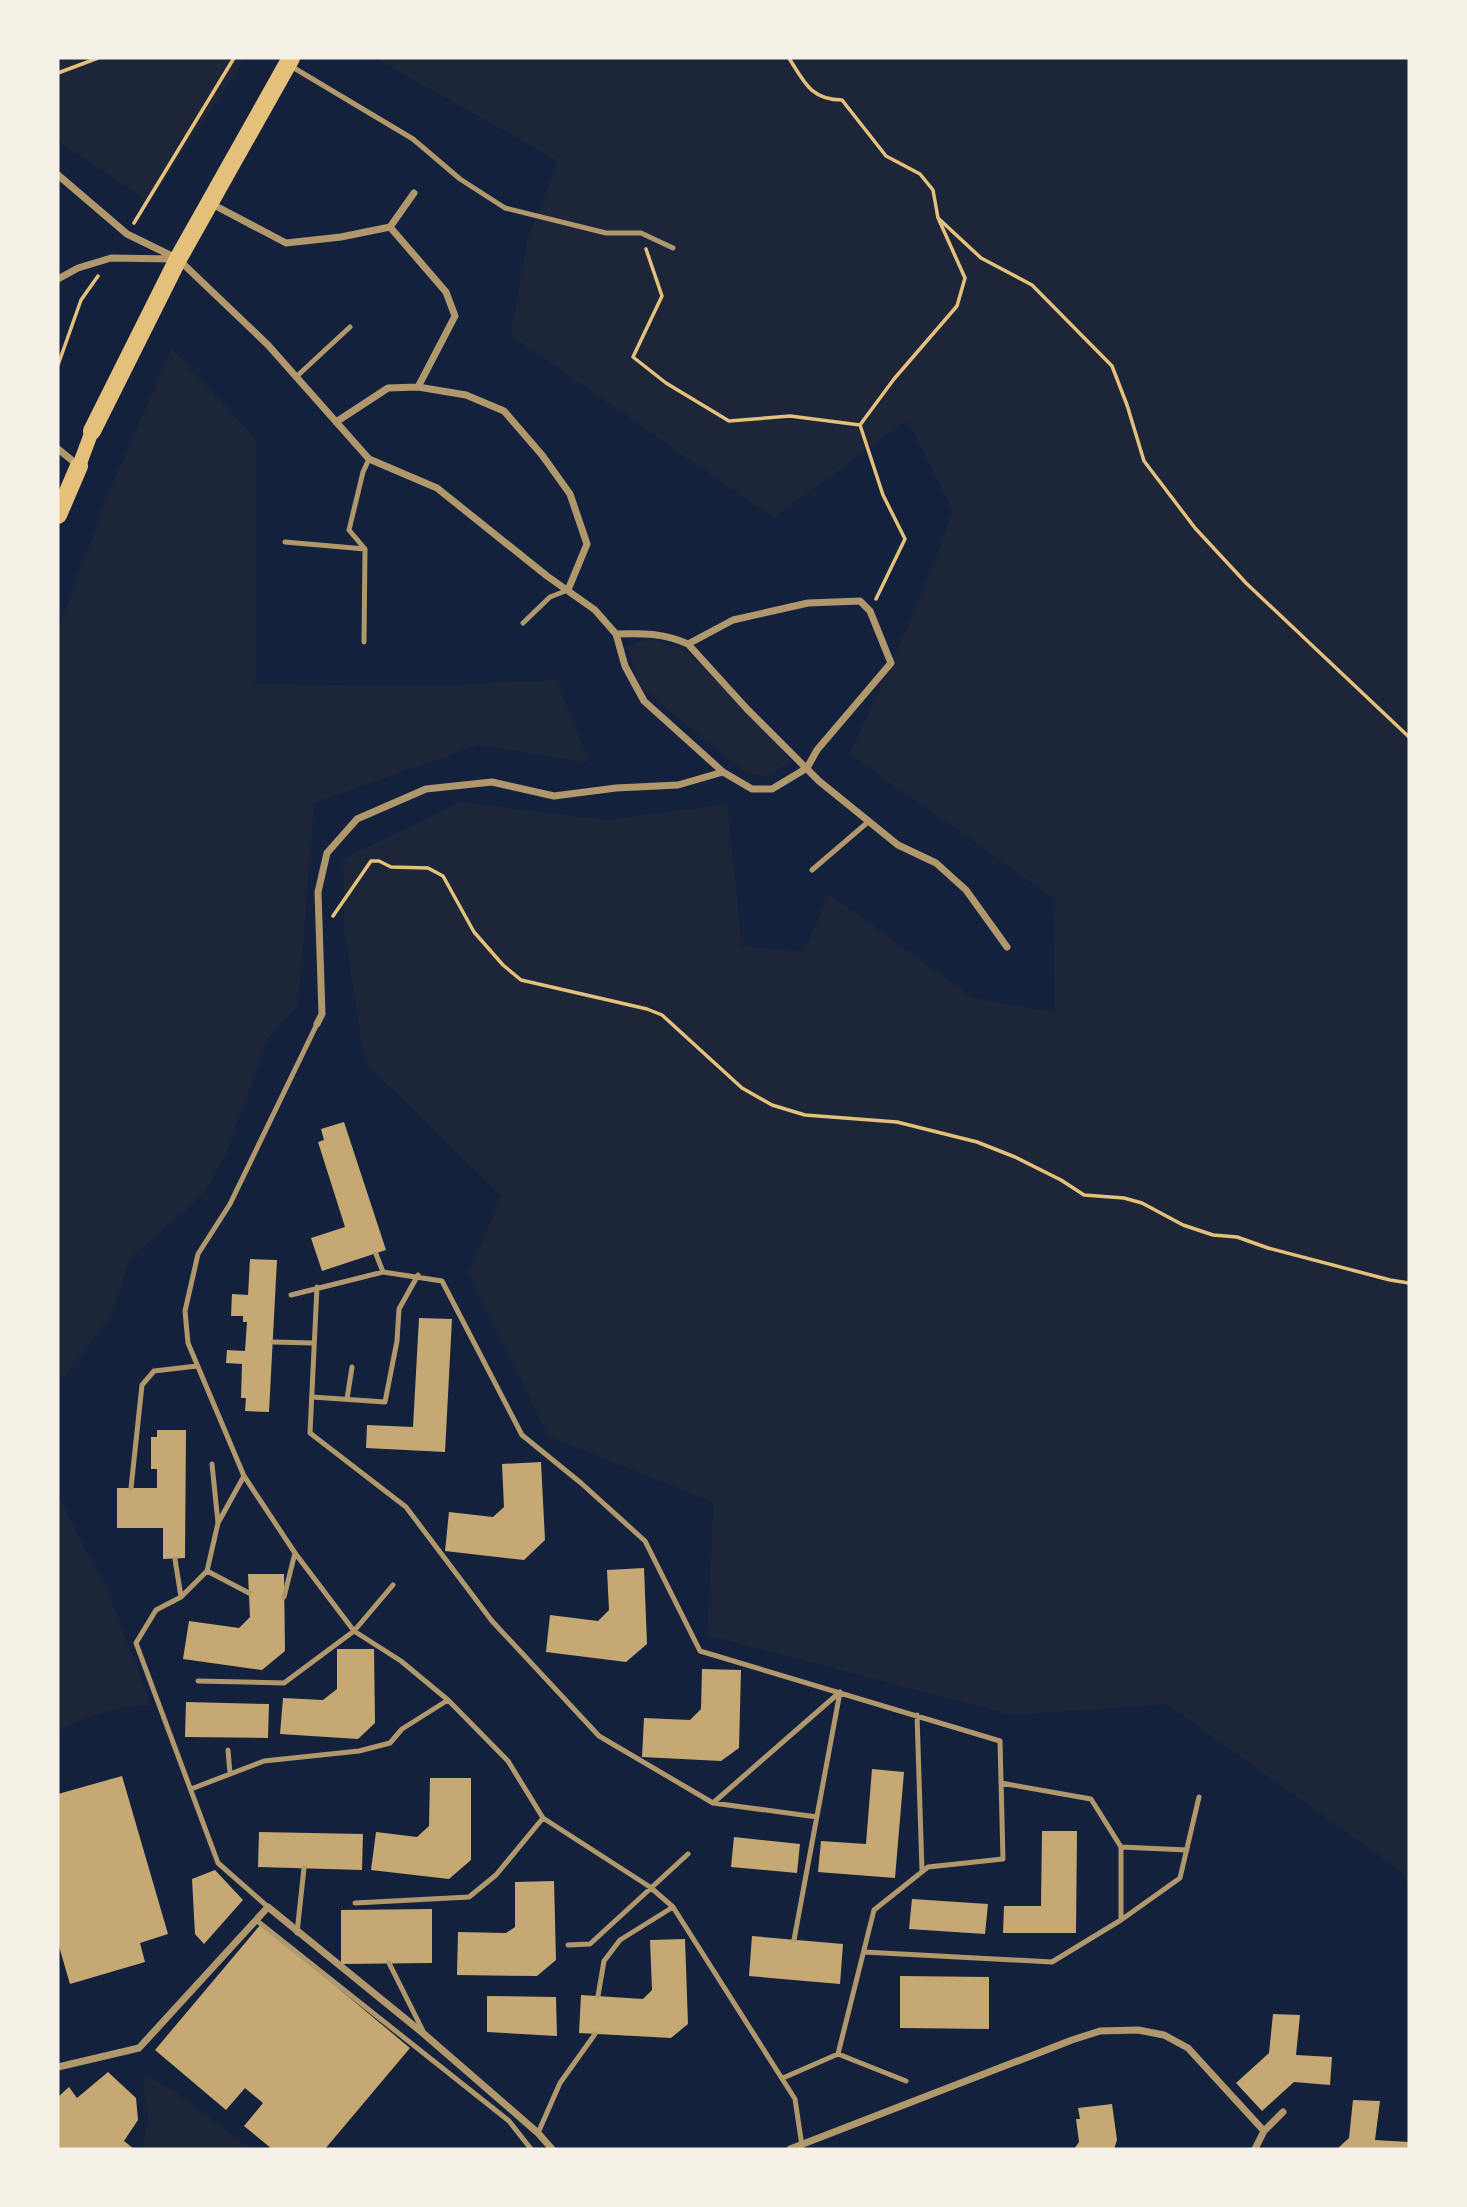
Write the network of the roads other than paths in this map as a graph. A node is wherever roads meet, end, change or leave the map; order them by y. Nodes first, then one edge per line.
1 (288, 61) edge
2 (58, 175) edge
3 (414, 193) dead end
4 (210, 203) junction
5 (390, 227) junction
6 (673, 248) dead end
7 (178, 259) junction
8 (58, 279) edge
9 (350, 327) dead end
10 (296, 377) junction
11 (418, 387) junction
12 (336, 422) junction
13 (92, 431) joint
14 (58, 449) edge
15 (369, 459) junction
16 (79, 466) junction
17 (58, 515) edge
18 (285, 542) dead end
19 (365, 549) junction
20 (568, 590) junction
21 (523, 623) dead end
22 (616, 634) junction
23 (364, 642) dead end
24 (688, 645) junction
25 (807, 768) junction
26 (723, 772) junction
27 (868, 822) junction
28 (812, 870) dead end
29 (1007, 947) dead end
30 (317, 1024) joint
31 (376, 1254) dead end
32 (383, 1272) junction
33 (418, 1275) junction
34 (317, 1287) junction
35 (291, 1295) dead end
36 (273, 1342) dead end
37 (313, 1343) junction
38 (197, 1366) junction
39 (352, 1367) dead end
40 (312, 1397) junction
41 (346, 1399) junction
42 (212, 1464) dead end
43 (244, 1476) junction
44 (131, 1488) dead end
45 (218, 1523) junction
46 (295, 1553) junction
47 (175, 1559) dead end
48 (208, 1571) junction
49 (393, 1585) dead end
50 (249, 1593) dead end
51 (181, 1597) junction
52 (284, 1597) dead end
53 (354, 1631) junction
54 (198, 1681) dead end
55 (840, 1692) junction
56 (448, 1700) junction
57 (917, 1715) junction
58 (228, 1750) dead end
59 (230, 1774) junction
60 (1001, 1783) junction
61 (191, 1789) junction
62 (1199, 1797) dead end
63 (713, 1803) junction
64 (817, 1816) junction
65 (543, 1818) junction
66 (1121, 1847) junction
67 (1187, 1850) junction
68 (688, 1854) dead end
69 (304, 1868) dead end
70 (922, 1871) junction
71 (650, 1887) junction
72 (355, 1903) dead end
73 (268, 1907) junction
74 (673, 1907) junction
75 (256, 1920) junction
76 (1121, 1920) junction
77 (297, 1933) junction
78 (794, 1940) dead end
79 (568, 1945) dead end
80 (864, 1952) junction
81 (389, 1963) dead end
82 (598, 1996) dead end
83 (424, 2034) junction
84 (595, 2034) dead end
85 (838, 2054) junction
86 (58, 2067) edge
87 (783, 2078) junction
88 (905, 2081) dead end
89 (1283, 2112) dead end
90 (1264, 2131) junction
91 (538, 2133) junction
92 (802, 2146) junction
93 (531, 2149) edge
94 (552, 2149) edge
95 (790, 2149) edge
96 (1255, 2149) edge

1 - 4 main road
1 - 6 lane
2 - 7 street
3 - 5 street
4 - 5 street
4 - 7 main road
5 - 11 street
7 - 8 street
7 - 10 street
7 - 13 main road
9 - 10 lane
10 - 12 street
11 - 12 street
11 - 20 street
12 - 15 street
13 - 16 main road
14 - 16 street
15 - 19 lane
15 - 20 street
16 - 17 main road
18 - 19 lane
19 - 23 lane
20 - 21 lane
20 - 22 street
22 - 24 street
22 - 26 street
24 - 25 street
24 - 25 street
25 - 26 street
25 - 27 street
26 - 30 street
27 - 28 lane
27 - 29 street
30 - 38 lane
31 - 32 lane
32 - 33 lane
32 - 34 lane
33 - 41 lane
33 - 55 lane
34 - 35 lane
34 - 37 lane
36 - 37 lane
37 - 40 lane
38 - 43 lane
38 - 44 lane
39 - 41 lane
40 - 41 lane
40 - 63 lane
42 - 45 lane
43 - 45 lane
43 - 46 lane
45 - 48 lane
46 - 52 lane
46 - 53 lane
47 - 51 lane
48 - 50 lane
48 - 51 lane
49 - 53 lane
51 - 61 lane
53 - 54 lane
53 - 56 lane
55 - 57 lane
55 - 63 lane
55 - 64 lane
56 - 59 lane
56 - 65 lane
57 - 60 lane
57 - 70 lane
58 - 59 lane
59 - 61 lane
60 - 66 lane
60 - 70 lane
61 - 73 lane
62 - 67 lane
63 - 64 lane
64 - 78 lane
65 - 71 lane
65 - 72 lane
66 - 67 lane
66 - 76 lane
67 - 76 lane
68 - 71 lane
69 - 77 lane
70 - 80 lane
71 - 74 lane
71 - 79 lane
73 - 75 street
73 - 77 street
74 - 82 lane
74 - 87 lane
75 - 86 street
75 - 93 lane
76 - 80 lane
77 - 83 street
80 - 85 lane
81 - 83 lane
83 - 91 street
84 - 91 lane
85 - 87 lane
85 - 88 lane
87 - 92 lane
89 - 90 street
90 - 92 street
90 - 96 street
91 - 94 street
92 - 95 street

